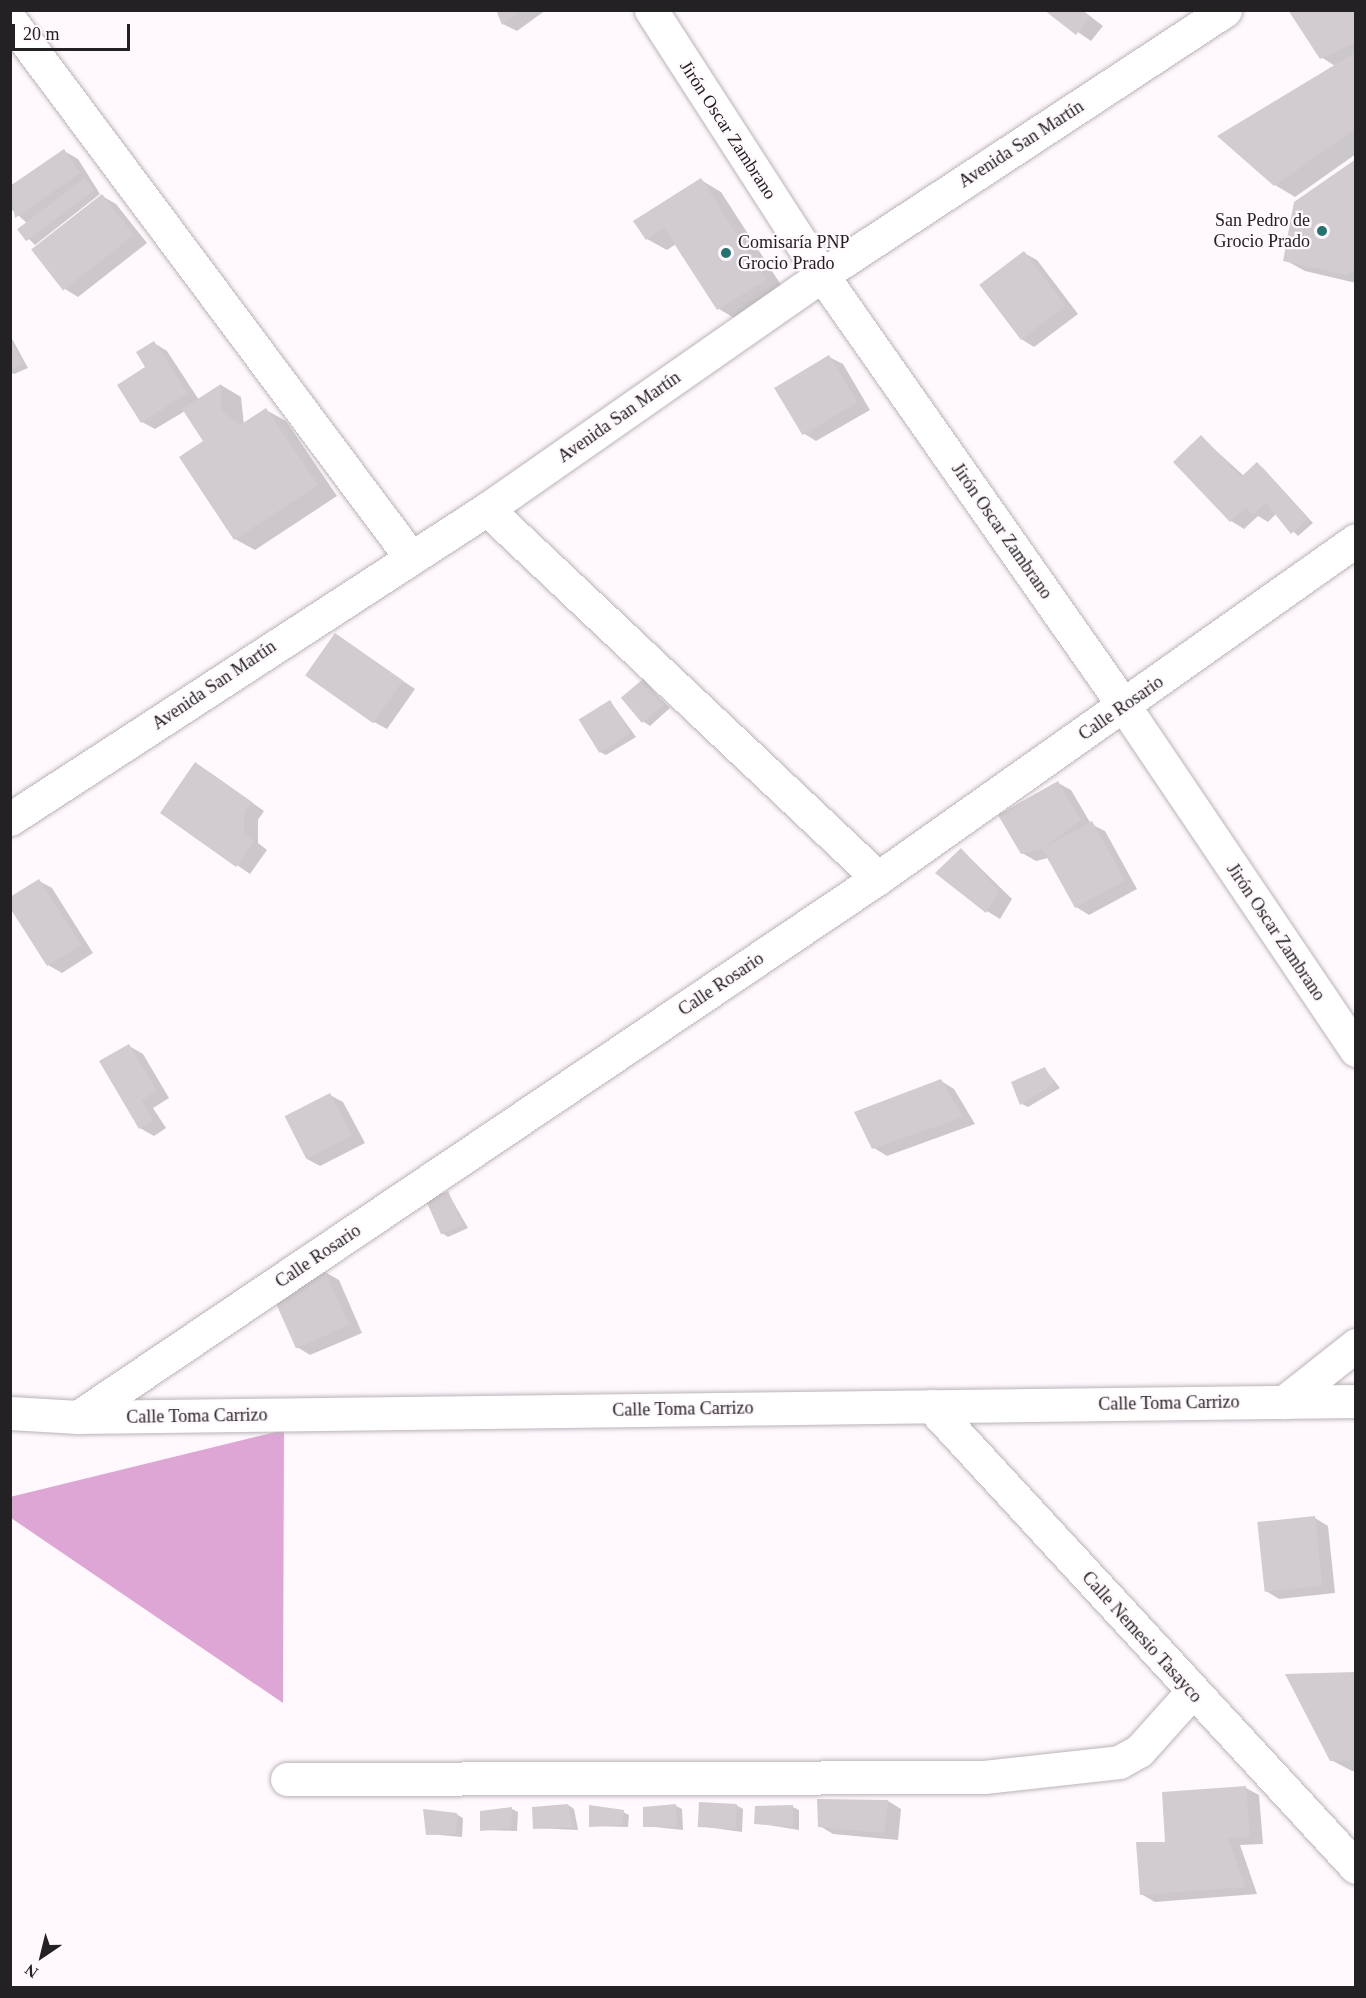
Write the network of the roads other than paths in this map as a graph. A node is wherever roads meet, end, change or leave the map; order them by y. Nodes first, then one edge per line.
1 (651, 10) edge
2 (1225, 10) edge
3 (11, 21) edge
4 (822, 275) junction
5 (487, 509) junction
6 (1356, 540) edge
7 (409, 555) junction
8 (1125, 706) junction
9 (10, 819) edge
10 (878, 878) junction
11 (1356, 1050) edge
12 (1356, 1345) edge
13 (1356, 1401) edge
14 (1284, 1402) junction
15 (931, 1406) junction
16 (10, 1413) edge
17 (78, 1417) junction
18 (1192, 1692) junction
19 (286, 1779) dead end
20 (1356, 1867) edge

1 - 4 street, Jirón Oscar Zambrano
2 - 4 street, Avenida San Martín
3 - 7 street
4 - 5 street, Avenida San Martín
4 - 8 street, Jirón Oscar Zambrano
5 - 7 street, Avenida San Martín
5 - 10 street
6 - 8 street, Calle Rosario
7 - 9 street, Avenida San Martín
8 - 10 street, Calle Rosario
8 - 11 street, Jirón Oscar Zambrano
10 - 17 street, Calle Rosario
12 - 14 street
13 - 14 street, Calle Toma Carrizo
14 - 15 street, Calle Toma Carrizo
15 - 17 street, Calle Toma Carrizo
15 - 18 street, Calle Nemesio Tasayco
16 - 17 street, Calle Toma Carrizo
18 - 19 street
18 - 20 street, Calle Nemesio Tasayco

